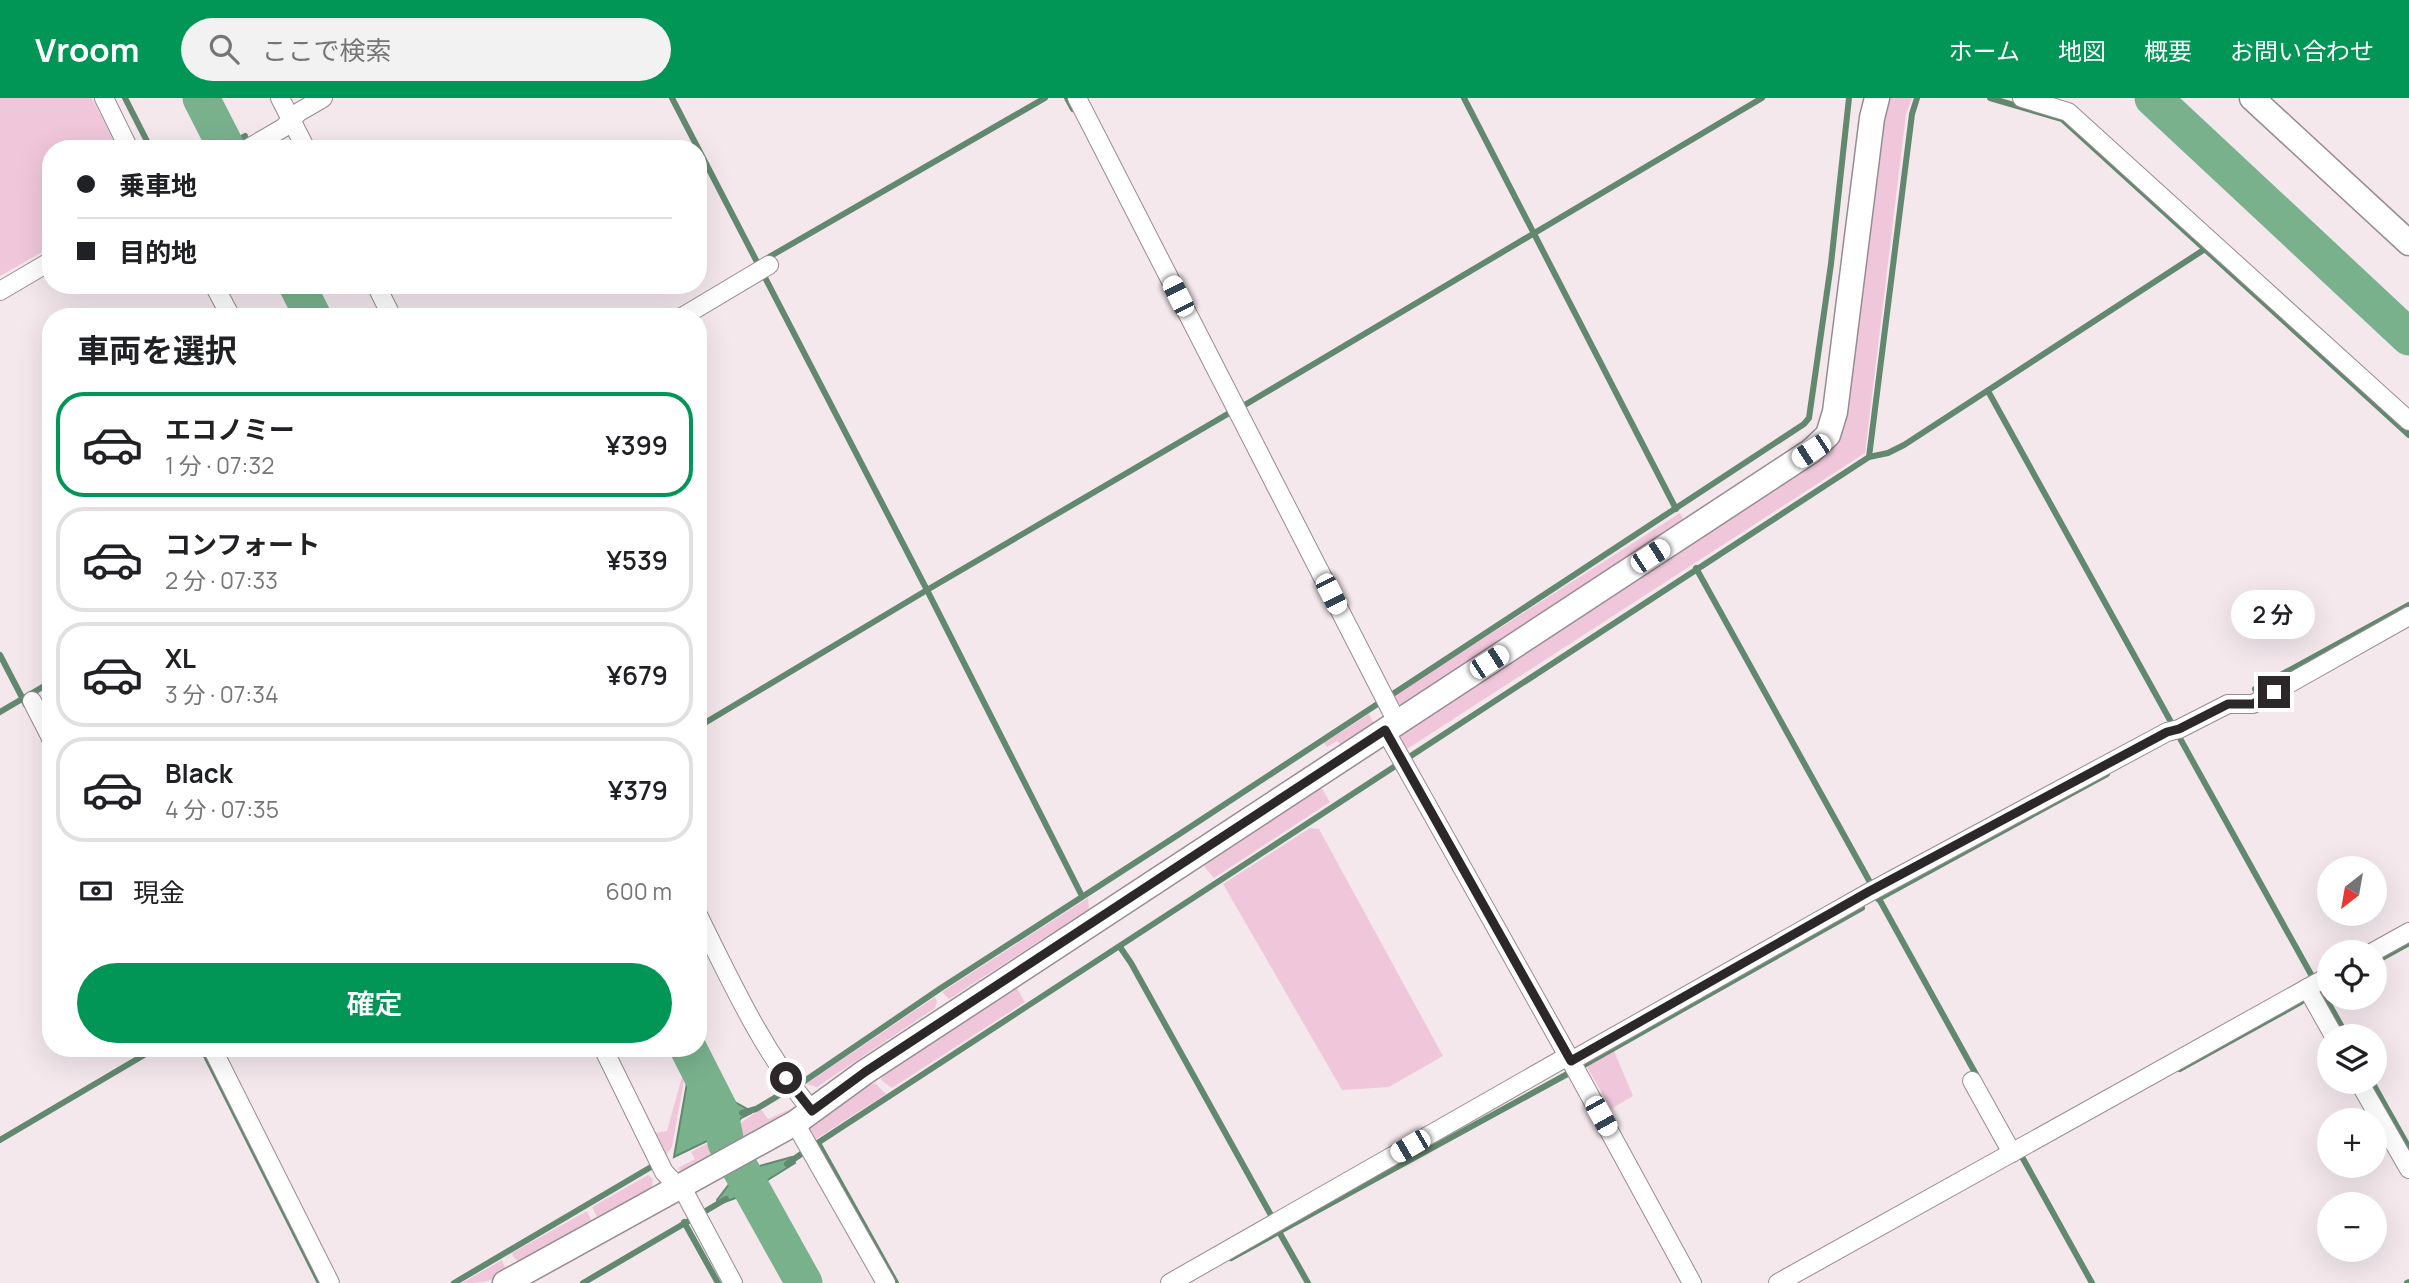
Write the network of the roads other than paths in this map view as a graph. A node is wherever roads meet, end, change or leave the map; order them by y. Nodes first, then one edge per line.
1 (104, 98) edge
2 (323, 98) edge
3 (1077, 98) edge
4 (1877, 98) edge
5 (2022, 98) edge
6 (2252, 98) edge
7 (286, 110) edge
8 (125, 140) edge
9 (256, 140) edge
10 (301, 140) edge
11 (2409, 243) edge
12 (42, 266) edge
13 (764, 268) dead end
14 (0, 291) edge
15 (697, 308) edge
16 (2409, 421) edge
17 (2409, 616) edge
18 (32, 701) dead end
19 (1388, 712) junction
20 (42, 720) edge
21 (707, 932) edge
22 (2409, 932) edge
23 (2387, 944) edge
24 (2317, 983) edge
25 (2307, 988) junction
26 (2327, 1024) edge
27 (217, 1057) edge
28 (607, 1057) edge
29 (1574, 1062) junction
30 (1972, 1081) dead end
31 (2366, 1094) edge
32 (804, 1117) junction
33 (2012, 1153) junction
34 (2409, 1169) edge
35 (678, 1187) junction
36 (330, 1283) edge
37 (505, 1283) edge
38 (733, 1283) edge
39 (886, 1283) edge
40 (1170, 1283) edge
41 (1692, 1283) edge
42 (1778, 1283) edge

1 - 8 street
2 - 7 street
3 - 19 street
4 - 19 street
5 - 16 street
6 - 11 street
7 - 9 street
7 - 10 street
12 - 14 street
13 - 15 street
17 - 29 street
18 - 20 street
19 - 29 street
19 - 32 street
21 - 32 street
22 - 23 street
24 - 25 street
25 - 26 street
25 - 33 street
27 - 36 street
28 - 35 street
29 - 40 street
29 - 41 street
30 - 33 street
31 - 34 street
32 - 35 street
32 - 39 street
33 - 42 street
35 - 37 street
35 - 38 street

